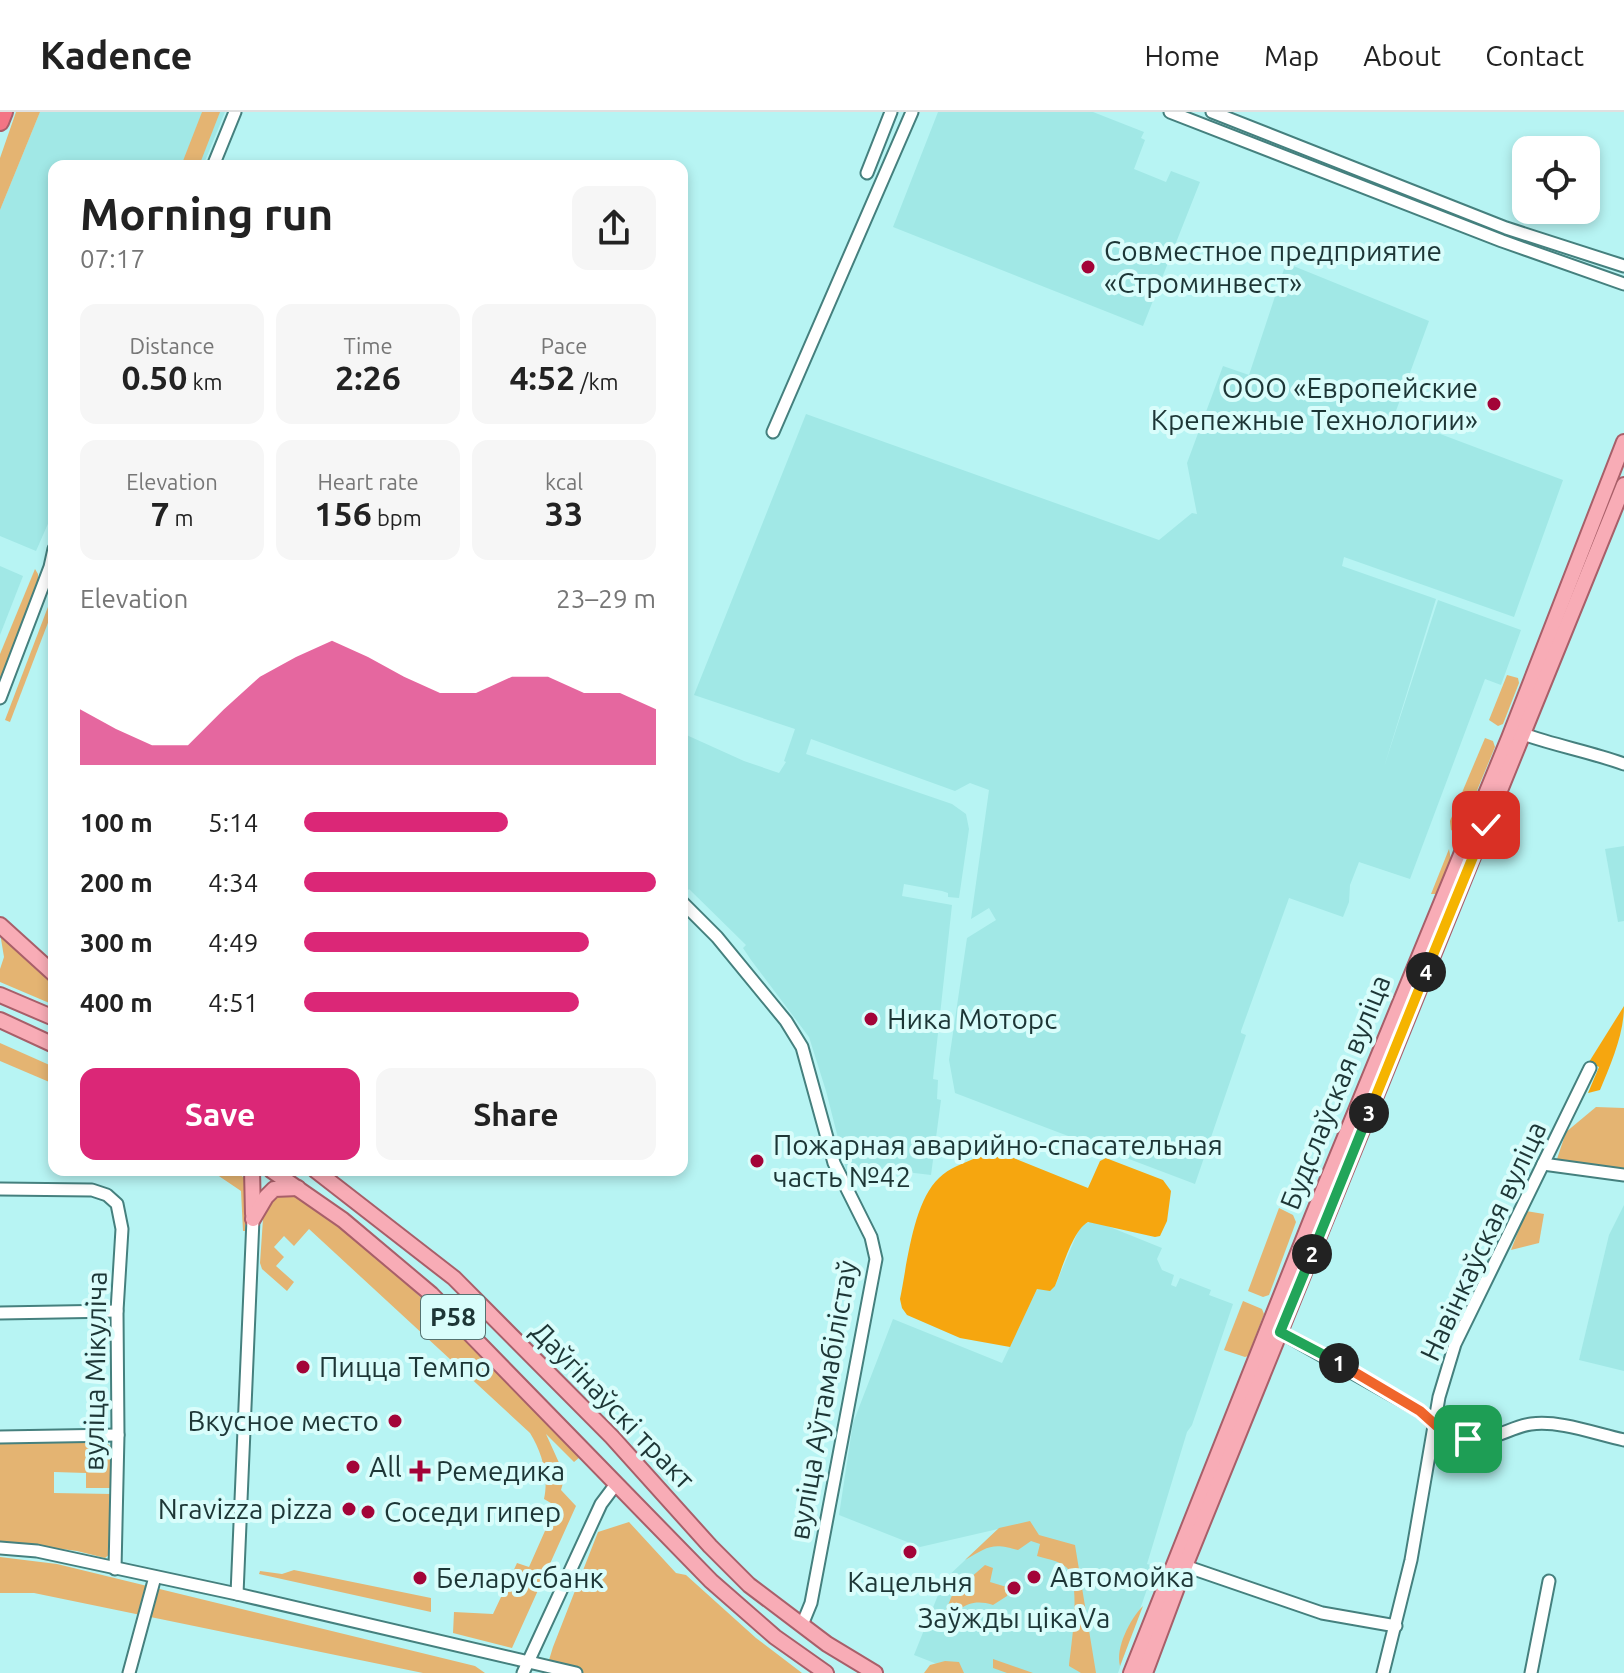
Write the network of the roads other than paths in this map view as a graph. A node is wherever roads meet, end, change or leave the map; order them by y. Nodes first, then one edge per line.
1 (4, 112) edge
2 (235, 112) edge
3 (891, 112) edge
4 (912, 112) edge
5 (1170, 112) edge
6 (1212, 112) edge
7 (0, 122) edge
8 (215, 160) edge
9 (867, 173) dead end
10 (1624, 266) edge
11 (1624, 284) edge
12 (773, 432) dead end
13 (1624, 442) edge
14 (1624, 485) edge
15 (48, 575) edge
16 (0, 698) edge
17 (1523, 734) junction
18 (1624, 764) edge
19 (688, 908) edge
20 (0, 925) edge
21 (48, 969) edge
22 (0, 995) edge
23 (48, 1015) edge
24 (0, 1020) edge
25 (48, 1042) edge
26 (1590, 1068) dead end
27 (1543, 1164) junction
28 (1624, 1175) edge
29 (252, 1176) edge
30 (280, 1176) edge
31 (323, 1176) edge
32 (298, 1188) junction
33 (0, 1189) edge
34 (253, 1219) junction
35 (117, 1311) junction
36 (0, 1313) edge
37 (1280, 1332) junction
38 (1439, 1397) junction
39 (1420, 1411) junction
40 (1434, 1424) junction
41 (118, 1435) junction
42 (0, 1437) edge
43 (1449, 1437) junction
44 (1624, 1440) edge
45 (1431, 1450) junction
46 (635, 1464) junction
47 (616, 1484) junction
48 (0, 1548) edge
49 (1185, 1566) junction
50 (115, 1569) junction
51 (155, 1577) junction
52 (1549, 1581) dead end
53 (237, 1594) junction
54 (802, 1625) junction
55 (1396, 1626) junction
56 (525, 1667) edge
57 (129, 1673) edge
58 (576, 1673) edge
59 (826, 1673) edge
60 (875, 1673) edge
61 (1131, 1673) edge
62 (1145, 1673) edge
63 (1383, 1673) edge
64 (1531, 1673) edge

1 - 7 highway
2 - 8 street
3 - 9 street
4 - 12 street
5 - 11 street
6 - 10 street
13 - 61 main road, Будслаўская вуліца
14 - 17 main road, Будслаўская вуліца
15 - 16 street
17 - 18 street
17 - 37 main road, Будслаўская вуліца
19 - 54 street, вуліца Аўтамабілістаў
20 - 21 main road
22 - 23 main road
24 - 25 main road
26 - 27 street, Навінкаўская вуліца
27 - 28 street
27 - 38 street, Навінкаўская вуліца
29 - 34 main road
30 - 32 main road, Даўгінаўскі тракт / Р58
31 - 46 main road, Даўгінаўскі тракт / Р58
32 - 34 main road
32 - 47 main road, Даўгінаўскі тракт / Р58
33 - 35 street, вуліца Мікуліча
34 - 53 street
35 - 36 street
35 - 41 street, вуліца Мікуліча
37 - 39 street
37 - 49 main road, Будслаўская вуліца
38 - 39 street
38 - 40 street, Навінкаўская вуліца
39 - 40 street
40 - 43 street
40 - 45 street, Навінкаўская вуліца
41 - 42 street
41 - 50 street, вуліца Мікуліча
43 - 44 street
43 - 45 street
45 - 55 street, Навінкаўская вуліца
46 - 47 main road
46 - 54 main road, Даўгінаўскі тракт / Р58
47 - 56 street
47 - 59 main road, Даўгінаўскі тракт / Р58
48 - 50 street
49 - 55 street
49 - 62 main road, Будслаўская вуліца
50 - 51 street
51 - 53 street
51 - 57 street
52 - 64 street
53 - 56 street
54 - 60 main road, Даўгінаўскі тракт / Р58
55 - 63 street, Навінкаўская вуліца
56 - 58 street

